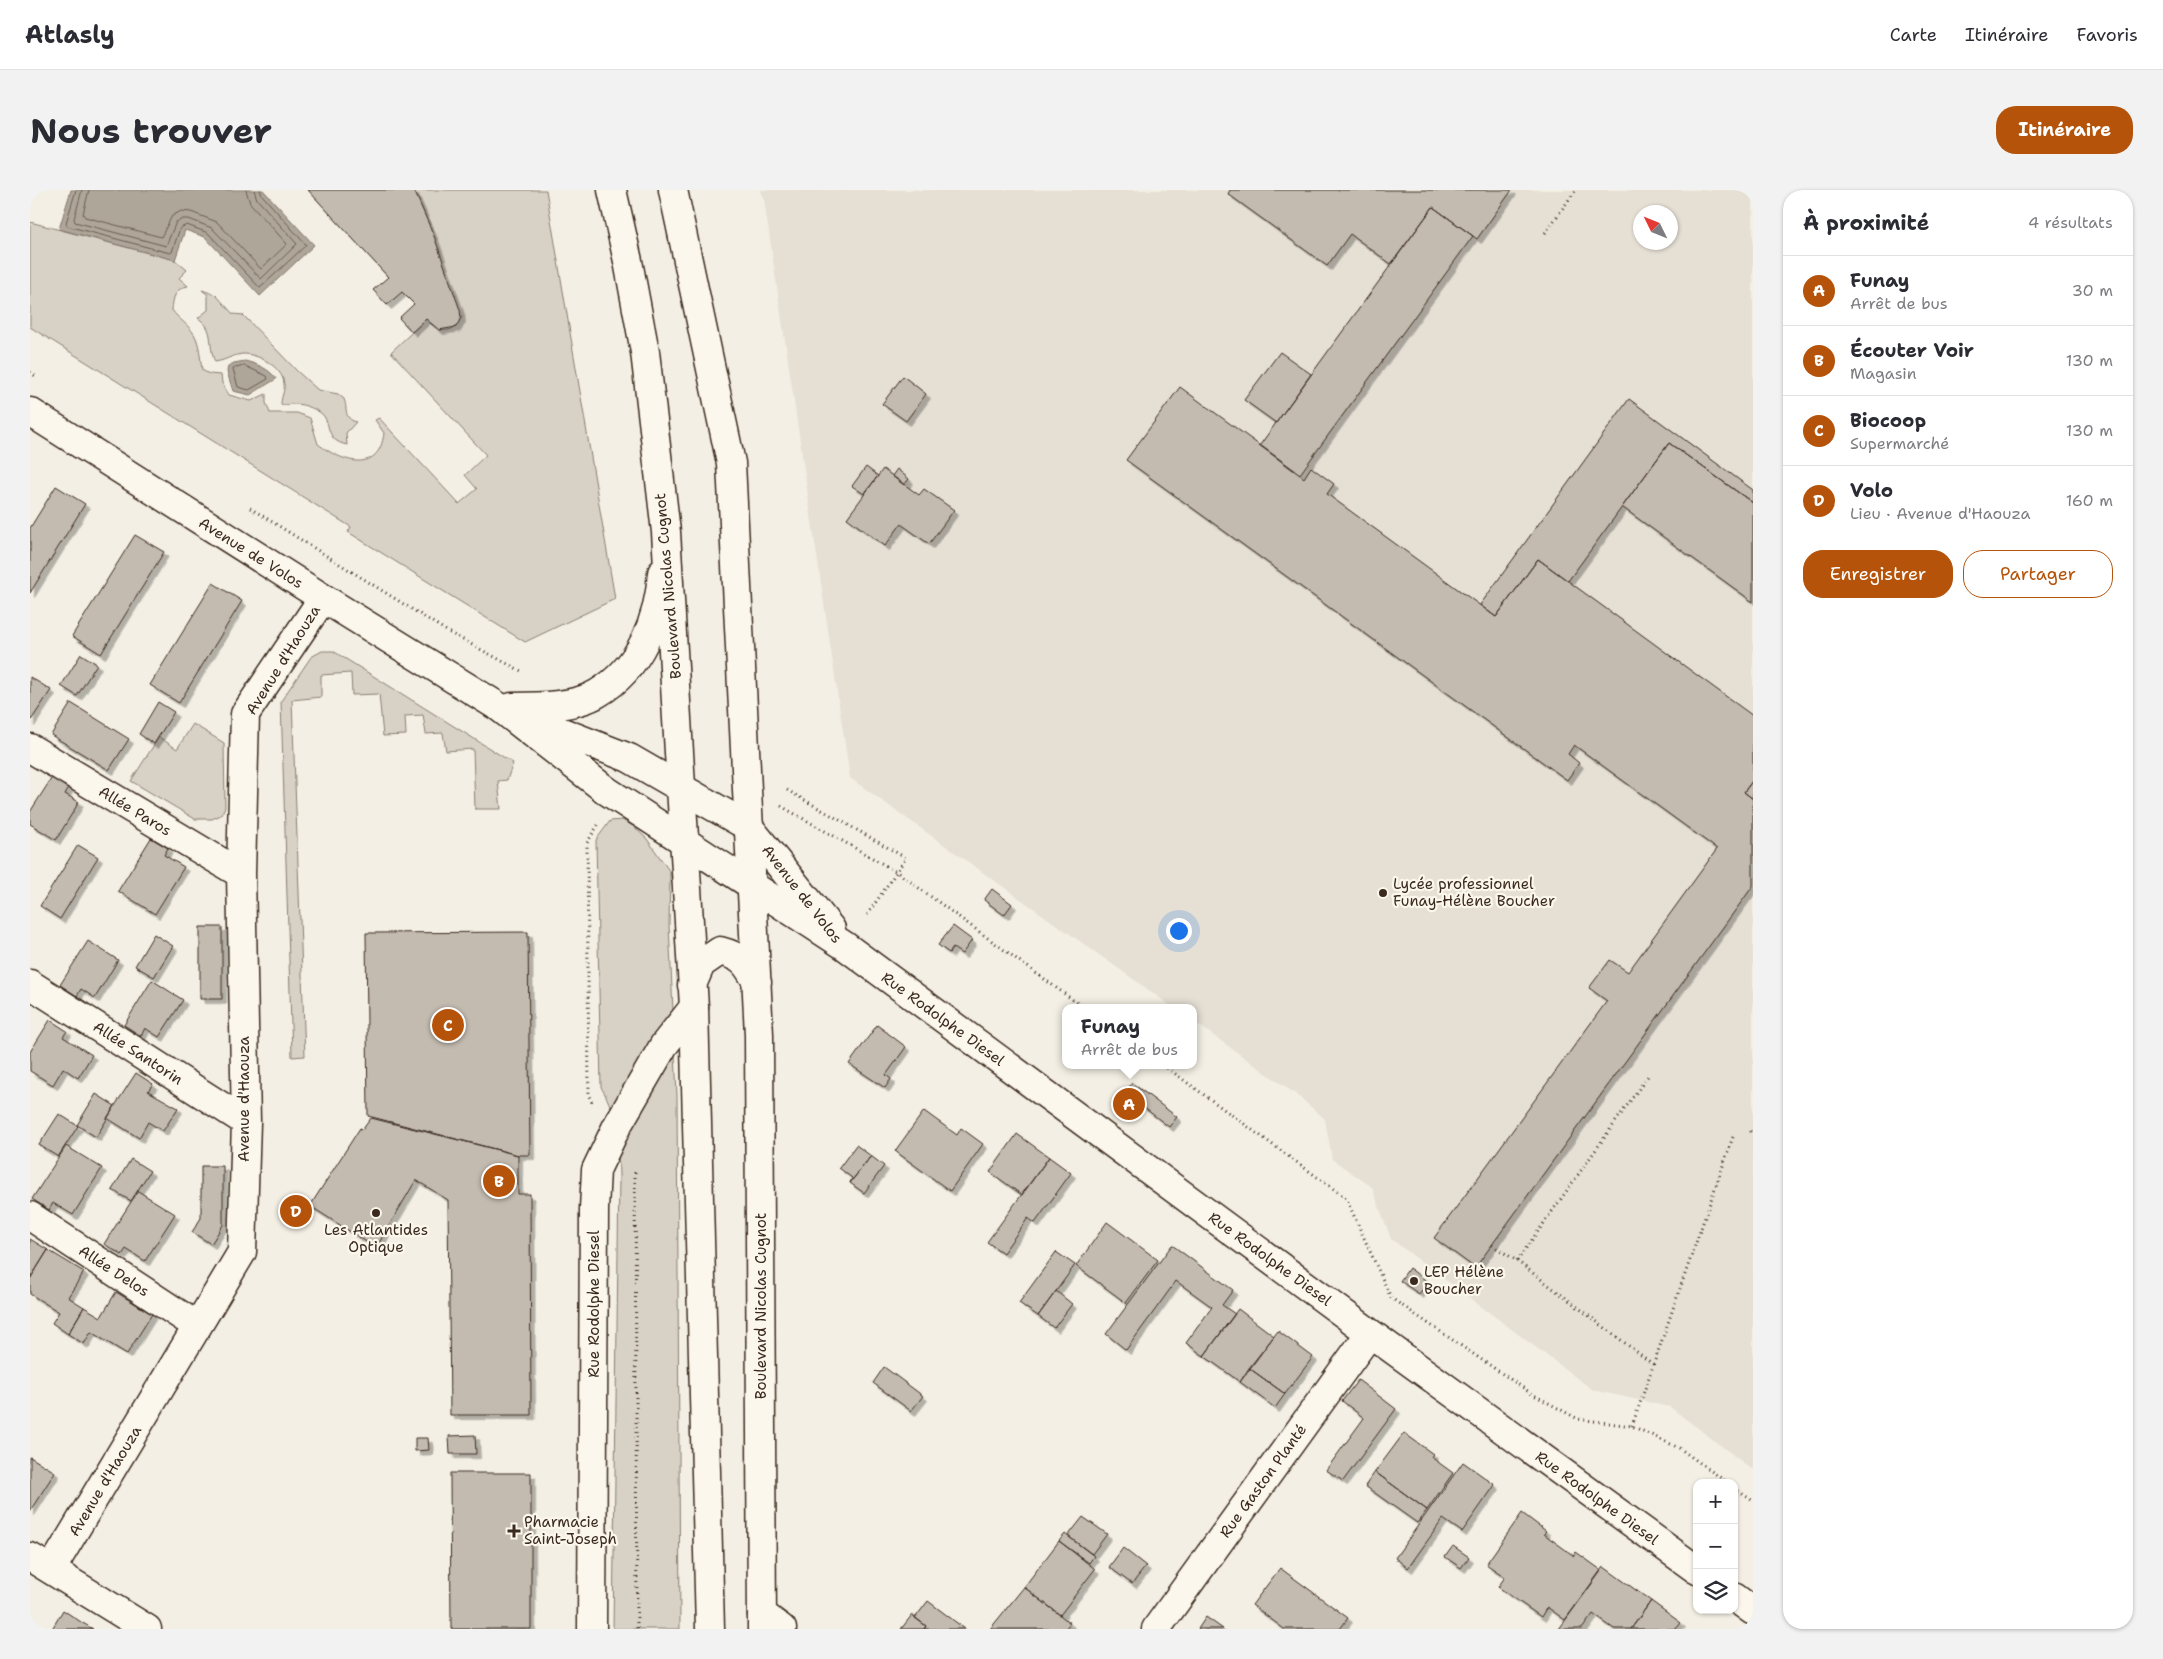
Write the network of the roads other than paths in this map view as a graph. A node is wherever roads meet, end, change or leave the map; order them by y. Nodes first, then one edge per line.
1 (612, 190) edge
2 (673, 190) edge
3 (30, 412) edge
4 (666, 532) junction
5 (323, 598) junction
6 (499, 707) junction
7 (30, 748) edge
8 (682, 788) junction
9 (749, 827) junction
10 (685, 843) junction
11 (241, 874) junction
12 (752, 887) junction
13 (844, 946) junction
14 (757, 982) junction
15 (30, 984) edge
16 (693, 996) junction
17 (246, 1122) junction
18 (30, 1216) edge
19 (197, 1326) junction
20 (1370, 1333) junction
21 (41, 1564) edge
22 (1696, 1569) edge
23 (1738, 1600) edge
24 (1753, 1611) edge
25 (769, 1624) edge
26 (147, 1629) edge
27 (592, 1629) edge
28 (710, 1629) edge
29 (1156, 1629) edge

1 - 4 street, Boulevard Nicolas Cugnot
2 - 9 street, Boulevard Nicolas Cugnot
3 - 5 street, Avenue de Volos
4 - 6 street
4 - 8 street, Boulevard Nicolas Cugnot
5 - 6 street, Avenue de Volos
5 - 11 street, Avenue d'Haouza
6 - 8 street, Avenue de Volos
6 - 10 street, Avenue de Volos
7 - 11 street, Allée Paros
8 - 9 street, Avenue de Volos
8 - 10 street, Boulevard Nicolas Cugnot
9 - 12 street, Boulevard Nicolas Cugnot
9 - 13 street, Avenue de Volos
10 - 12 street, Avenue de Volos
10 - 16 street, Boulevard Nicolas Cugnot
11 - 17 street, Avenue d'Haouza
12 - 13 street, Avenue de Volos
12 - 14 street, Boulevard Nicolas Cugnot
13 - 20 street, Rue Rodolphe Diesel
14 - 16 street, Boulevard Nicolas Cugnot
14 - 25 street, Boulevard Nicolas Cugnot
15 - 17 street, Allée Santorin
16 - 27 street, Rue Rodolphe Diesel
16 - 28 street, Boulevard Nicolas Cugnot
17 - 19 street, Avenue d'Haouza
18 - 19 street, Allée Delos
19 - 21 street, Avenue d'Haouza
20 - 22 street, Rue Rodolphe Diesel
20 - 29 street, Rue Gaston Planté
21 - 26 street
23 - 24 street

